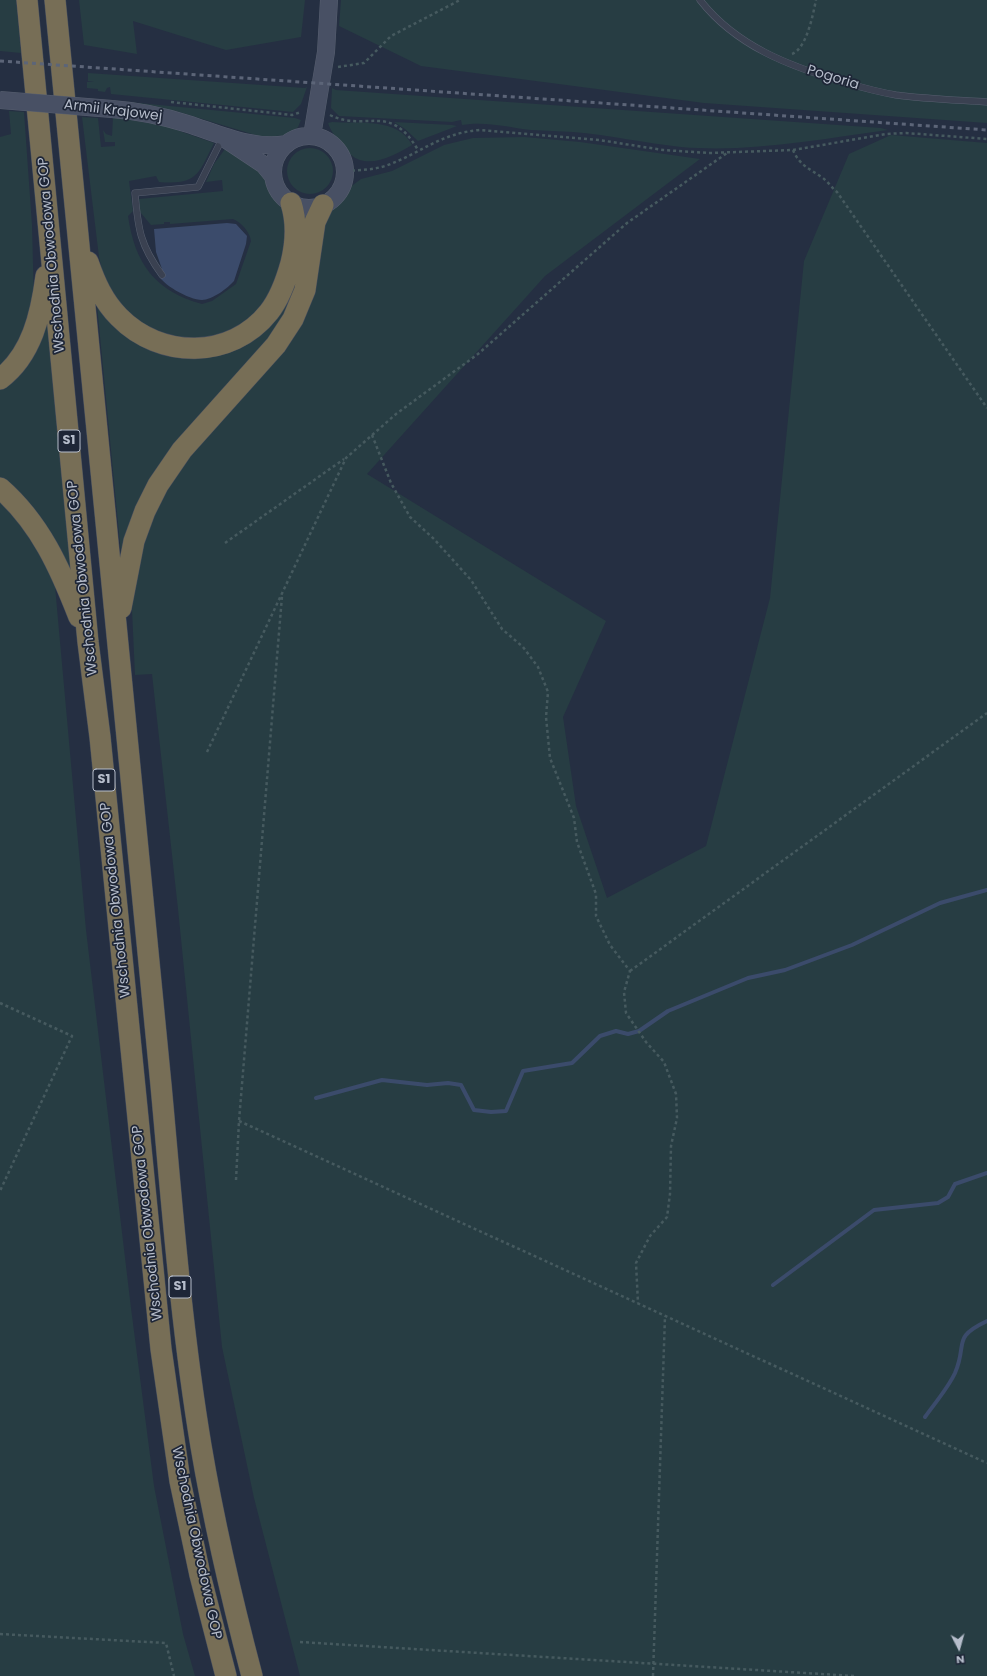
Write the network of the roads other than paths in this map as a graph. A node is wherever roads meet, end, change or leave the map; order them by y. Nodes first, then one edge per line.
1 (27, 0) edge
2 (55, 0) edge
3 (330, 0) edge
4 (700, 0) edge
5 (0, 100) edge
6 (987, 102) edge
7 (312, 136) junction
8 (223, 137) junction
9 (286, 144) junction
10 (274, 176) junction
11 (291, 203) junction
12 (323, 205) junction
13 (79, 238) junction
14 (50, 240) junction
15 (162, 275) dead end
16 (0, 379) edge
17 (0, 488) edge
18 (117, 634) junction
19 (88, 642) junction
20 (226, 1676) edge
21 (252, 1676) edge

1 - 14 highway, Wschodnia Obwodowa GOP / S1
2 - 13 highway, Wschodnia Obwodowa GOP / S1
3 - 7 main road
4 - 6 lane, Pogoria
5 - 8 main road, Armii Krajowej, bridge
7 - 9 main road
7 - 12 main road
8 - 9 main road, Armii Krajowej
8 - 10 main road, Armii Krajowej
8 - 15 lane
9 - 10 main road
10 - 11 main road
11 - 12 main road
11 - 13 highway
12 - 18 highway
13 - 18 highway, Wschodnia Obwodowa GOP / S1
14 - 16 highway
14 - 19 highway, Wschodnia Obwodowa GOP / S1
17 - 19 highway
18 - 21 highway, Wschodnia Obwodowa GOP / S1
19 - 20 highway, Wschodnia Obwodowa GOP / S1

